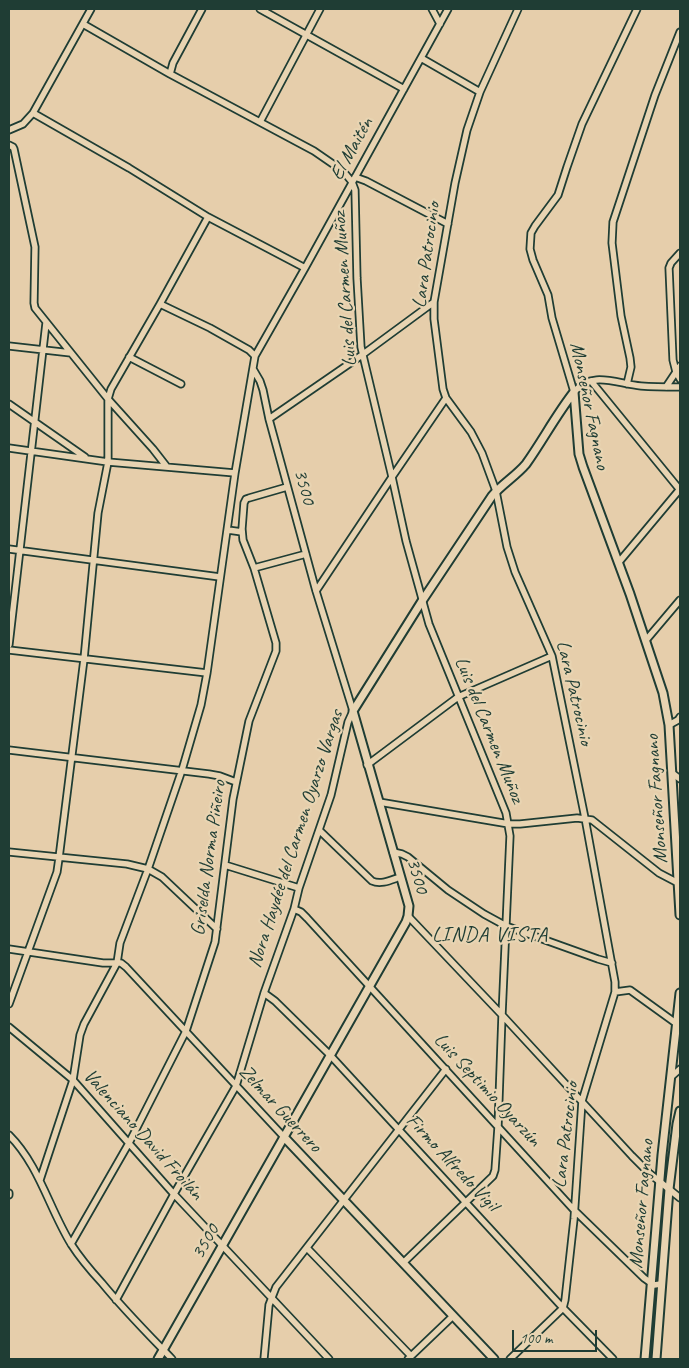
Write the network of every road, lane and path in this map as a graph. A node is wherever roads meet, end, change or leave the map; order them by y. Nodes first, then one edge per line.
1 (91, 9) edge
2 (202, 9) edge
3 (260, 9) edge
4 (320, 9) edge
5 (432, 9) edge
6 (448, 9) edge
7 (518, 9) edge
8 (637, 9) edge
9 (83, 24) junction
10 (440, 24) junction
11 (680, 32) edge
12 (306, 34) junction
13 (421, 58) junction
14 (170, 74) junction
15 (404, 89) junction
16 (480, 92) junction
17 (33, 112) junction
18 (260, 122) junction
19 (9, 130) edge
20 (9, 145) edge
21 (354, 179) junction
22 (208, 217) junction
23 (448, 224) junction
24 (680, 252) edge
25 (305, 268) junction
26 (434, 302) junction
27 (160, 304) junction
28 (46, 322) junction
29 (9, 346) edge
30 (43, 350) junction
31 (71, 354) junction
32 (362, 355) junction
33 (255, 356) junction
34 (129, 357) junction
35 (253, 369) junction
36 (678, 369) edge
37 (680, 379) edge
38 (591, 381) junction
39 (181, 384) dead end
40 (627, 384) junction
41 (666, 387) junction
42 (680, 387) edge
43 (574, 392) junction
44 (446, 398) junction
45 (108, 399) junction
46 (9, 404) edge
47 (269, 419) junction
48 (35, 422) junction
49 (9, 448) edge
50 (32, 451) junction
51 (87, 459) junction
52 (108, 462) junction
53 (167, 467) junction
54 (235, 473) junction
55 (392, 476) junction
56 (287, 487) junction
57 (680, 489) edge
58 (496, 491) junction
59 (228, 530) junction
60 (242, 532) junction
61 (9, 549) edge
62 (20, 550) junction
63 (306, 554) junction
64 (94, 560) junction
65 (619, 562) junction
66 (254, 568) junction
67 (220, 577) junction
68 (316, 591) junction
69 (680, 600) edge
70 (422, 601) junction
71 (646, 639) junction
72 (9, 645) edge
73 (9, 650) edge
74 (552, 656) junction
75 (84, 659) junction
76 (207, 673) junction
77 (458, 697) junction
78 (352, 711) junction
79 (680, 717) edge
80 (669, 725) junction
81 (9, 750) edge
82 (72, 758) junction
83 (367, 765) junction
84 (182, 770) junction
85 (672, 774) junction
86 (680, 780) edge
87 (236, 782) junction
88 (379, 802) junction
89 (585, 818) junction
90 (509, 824) junction
91 (318, 830) junction
92 (9, 852) edge
93 (393, 852) junction
94 (59, 858) junction
95 (225, 865) junction
96 (148, 869) junction
97 (400, 878) junction
98 (680, 883) edge
99 (299, 888) junction
100 (294, 909) junction
101 (680, 915) edge
102 (408, 916) junction
103 (506, 926) junction
104 (217, 929) junction
105 (9, 949) edge
106 (28, 951) junction
107 (117, 963) junction
108 (612, 963) junction
109 (369, 986) junction
110 (615, 992) junction
111 (264, 993) junction
112 (680, 993) edge
113 (9, 1004) edge
114 (502, 1015) junction
115 (677, 1024) junction
116 (9, 1028) edge
117 (186, 1031) junction
118 (330, 1055) junction
119 (680, 1069) edge
120 (446, 1070) junction
121 (671, 1077) junction
122 (72, 1080) junction
123 (236, 1086) junction
124 (582, 1101) junction
125 (680, 1111) edge
126 (498, 1127) junction
127 (400, 1130) junction
128 (9, 1135) edge
129 (284, 1137) junction
130 (129, 1143) junction
131 (40, 1180) junction
132 (660, 1182) junction
133 (669, 1189) junction
134 (174, 1194) junction
135 (680, 1198) edge
136 (344, 1200) junction
137 (466, 1202) junction
138 (574, 1210) junction
139 (71, 1244) junction
140 (223, 1246) junction
141 (307, 1248) junction
142 (403, 1263) junction
143 (651, 1282) junction
144 (661, 1284) junction
145 (271, 1297) junction
146 (116, 1300) junction
147 (563, 1308) junction
148 (453, 1316) junction
149 (163, 1350) junction
150 (410, 1358) edge
151 (158, 1359) edge
152 (172, 1359) edge
153 (264, 1359) edge
154 (329, 1359) edge
155 (494, 1359) edge
156 (510, 1359) edge
157 (613, 1359) edge
158 (645, 1359) edge
159 (656, 1359) edge

1 - 9 street
2 - 14 street
3 - 12 street
4 - 12 street
5 - 10 street
6 - 10 street, El Maitén
7 - 16 street, Lara Patrocinio
8 - 43 street, Monseñor Fagnano
9 - 14 street
9 - 17 street
10 - 13 street, El Maitén
11 - 40 street
12 - 15 street
12 - 18 street
13 - 15 street, El Maitén
13 - 16 street
14 - 18 street
15 - 21 street, El Maitén
16 - 23 street, Lara Patrocinio
17 - 19 street
17 - 22 street
18 - 21 street
20 - 28 street
21 - 23 street
21 - 25 street, El Maitén
21 - 32 street, Luis del Carmen Muñoz
22 - 25 street
22 - 27 street
23 - 26 street, Lara Patrocinio
24 - 36 street
25 - 33 street, El Maitén
26 - 32 street
26 - 44 street, Lara Patrocinio
27 - 33 street
27 - 34 street
28 - 30 street
28 - 31 street
29 - 30 street
30 - 31 street
30 - 48 street
31 - 45 street
32 - 47 street
32 - 55 street, Luis del Carmen Muñoz
33 - 35 street
34 - 39 street
34 - 45 street
35 - 47 street, 3500
35 - 54 street
36 - 37 street
36 - 41 street
38 - 40 street
38 - 43 street
38 - 57 street
40 - 41 street
41 - 42 street
43 - 58 street, Nora Haydée del Carmen Oyarzo Vargas
43 - 65 street, Monseñor Fagnano
44 - 55 street
44 - 58 street, Lara Patrocinio
45 - 52 street
45 - 53 street
46 - 48 street
47 - 56 street, 3500
48 - 50 street
48 - 51 street
49 - 50 street
50 - 51 street
50 - 62 street
51 - 52 street
52 - 53 street
52 - 64 street
53 - 54 street
54 - 59 street
55 - 68 street
55 - 70 street, Luis del Carmen Muñoz
56 - 60 street, Griselda Norma Piñeiro
56 - 63 street, 3500
57 - 65 street
58 - 70 street, Nora Haydée del Carmen Oyarzo Vargas
58 - 74 street, Lara Patrocinio
59 - 60 street
59 - 67 street
60 - 66 street, Griselda Norma Piñeiro
61 - 62 street
62 - 64 street
62 - 72 street
63 - 66 street
63 - 68 street, 3500
64 - 67 street
64 - 75 street
65 - 71 street, Monseñor Fagnano
66 - 87 street, Griselda Norma Piñeiro
67 - 76 street
68 - 78 street, 3500
69 - 71 street
70 - 77 street, Luis del Carmen Muñoz
70 - 78 street, Nora Haydée del Carmen Oyarzo Vargas
71 - 80 street, Monseñor Fagnano
73 - 75 street
74 - 77 street
74 - 89 street, Lara Patrocinio
75 - 76 street
75 - 82 street
76 - 84 street
77 - 83 street
77 - 90 street, Luis del Carmen Muñoz
78 - 83 street, 3500
78 - 91 street, Nora Haydée del Carmen Oyarzo Vargas
79 - 80 street
80 - 85 street, Monseñor Fagnano
81 - 82 street
82 - 84 street
82 - 94 street
83 - 88 street, 3500
84 - 87 street
84 - 96 street
85 - 86 street
85 - 98 street, Monseñor Fagnano
87 - 95 street, Griselda Norma Piñeiro
88 - 90 street
88 - 93 street, 3500
89 - 90 street
89 - 98 street
89 - 108 street, Lara Patrocinio
90 - 103 street, Luis del Carmen Muñoz
91 - 97 street
91 - 99 street, Nora Haydée del Carmen Oyarzo Vargas
92 - 94 street
93 - 97 street, 3500
93 - 103 street
94 - 96 street
94 - 106 street
95 - 99 street
95 - 104 street, Griselda Norma Piñeiro
96 - 104 street
96 - 107 street
97 - 102 street, 3500
98 - 101 street, Monseñor Fagnano
99 - 100 street, Nora Haydée del Carmen Oyarzo Vargas
100 - 109 street, Luis Septimio Oyarzún
100 - 111 street, Nora Haydée del Carmen Oyarzo Vargas
102 - 109 street, 3500
102 - 114 street
103 - 108 street
103 - 114 street, Luis del Carmen Muñoz
104 - 117 street, Griselda Norma Piñeiro
105 - 106 street
106 - 107 street
106 - 113 street
107 - 117 street, Zelmar Guerrero
107 - 122 street
108 - 110 street, Lara Patrocinio
109 - 118 street, 3500
109 - 120 street, Luis Septimio Oyarzún
110 - 115 street
110 - 124 street, Lara Patrocinio
111 - 118 street, Firmo Alfredo Vigil
111 - 123 street, Nora Haydée del Carmen Oyarzo Vargas
112 - 115 street, Monseñor Fagnano
114 - 124 street
114 - 126 street, Luis del Carmen Muñoz
115 - 121 street, Monseñor Fagnano
116 - 122 street, Valenciano David Froilán
117 - 123 street, Zelmar Guerrero
117 - 130 street, Griselda Norma Piñeiro
118 - 127 street, Firmo Alfredo Vigil
118 - 129 street, 3500
119 - 121 street
120 - 126 street, Luis Septimio Oyarzún
120 - 127 street
121 - 132 street, Monseñor Fagnano
122 - 130 street, Valenciano David Froilán
122 - 131 street
123 - 129 street, Zelmar Guerrero
123 - 134 street, Nora Haydée del Carmen Oyarzo Vargas
124 - 132 street
124 - 138 street, Lara Patrocinio
125 - 133 street, Monseñor Fagnano
126 - 137 street, Luis del Carmen Muñoz
126 - 138 street, Luis Septimio Oyarzún
127 - 136 street
127 - 137 street, Firmo Alfredo Vigil
128 - 131 street
129 - 136 street, Zelmar Guerrero
129 - 140 street, 3500
130 - 134 street, Valenciano David Froilán
130 - 139 street, Griselda Norma Piñeiro
131 - 139 street
132 - 133 street
132 - 143 street, Monseñor Fagnano
133 - 135 street
133 - 144 street, Monseñor Fagnano
134 - 140 street, Valenciano David Froilán
134 - 146 street, Nora Haydée del Carmen Oyarzo Vargas
136 - 141 street
136 - 142 street, Zelmar Guerrero
137 - 142 street, Luis del Carmen Muñoz
137 - 147 street, Firmo Alfredo Vigil
138 - 143 street, Luis Septimio Oyarzún
138 - 147 street, Lara Patrocinio
139 - 146 street
140 - 145 street, Valenciano David Froilán
140 - 149 street, 3500
141 - 145 street
141 - 150 street
142 - 148 street, Zelmar Guerrero
143 - 144 street, Luis Septimio Oyarzún
143 - 158 street, Monseñor Fagnano
144 - 159 street, Monseñor Fagnano
145 - 153 street
145 - 154 street, Valenciano David Froilán
146 - 149 street
147 - 156 street
147 - 157 street, Firmo Alfredo Vigil
148 - 150 street
148 - 155 street, Zelmar Guerrero
149 - 151 street, 3500
149 - 152 street

